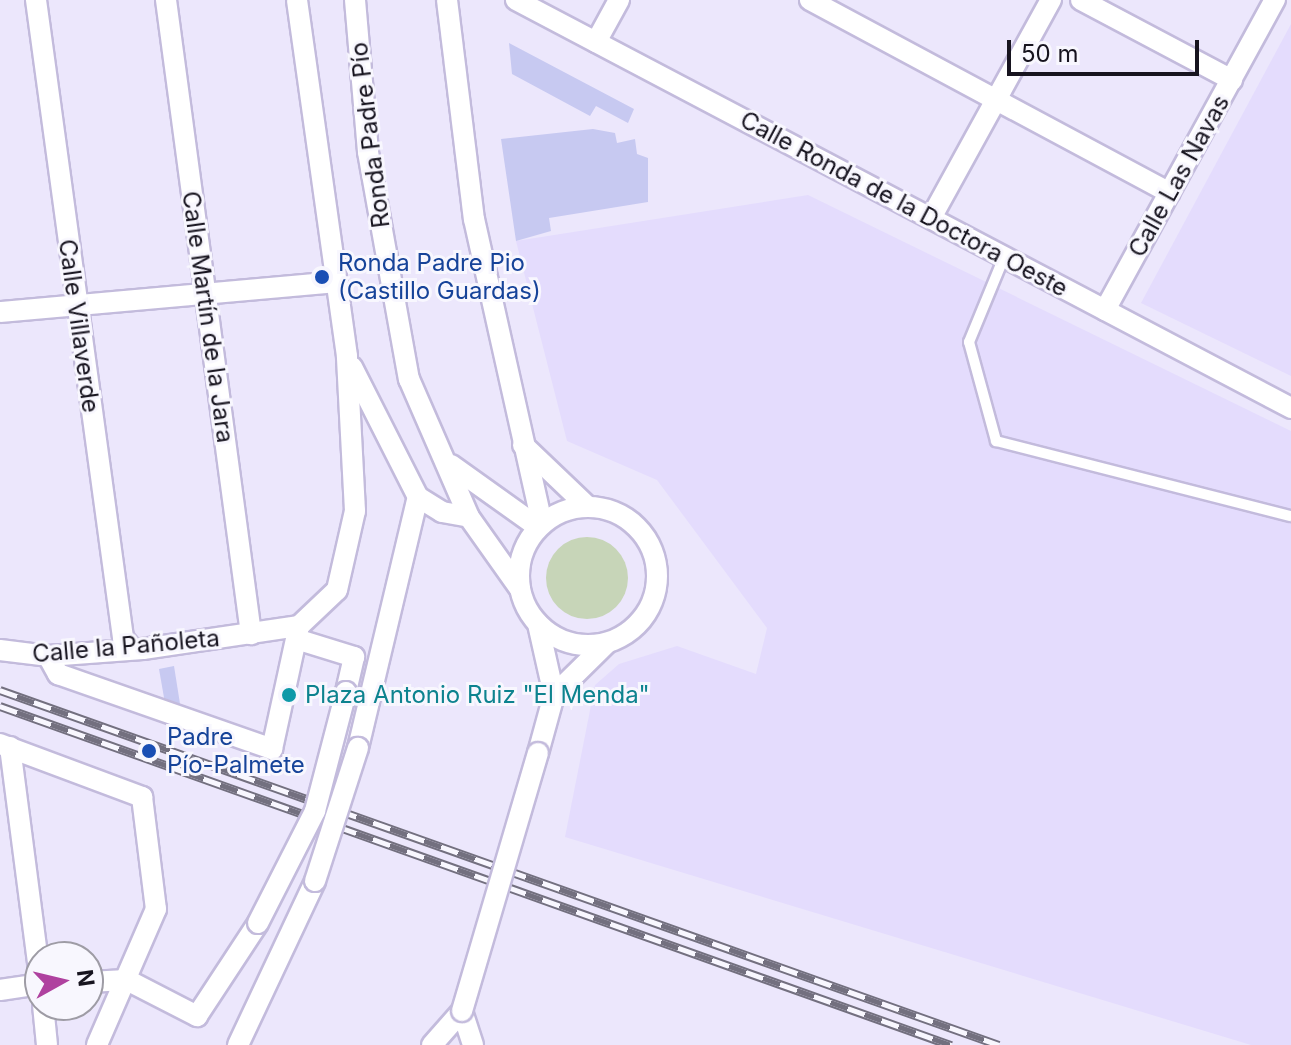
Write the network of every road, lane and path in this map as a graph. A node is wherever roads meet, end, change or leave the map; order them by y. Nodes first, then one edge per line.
1 (36, 0) edge
2 (166, 0) edge
3 (297, 0) edge
4 (355, 0) edge
5 (447, 0) edge
6 (516, 0) edge
7 (619, 0) edge
8 (810, 0) edge
9 (1051, 0) edge
10 (1081, 0) edge
11 (1275, 0) edge
12 (596, 42) junction
13 (1232, 80) junction
14 (996, 100) junction
15 (1170, 193) junction
16 (931, 218) junction
17 (1004, 257) junction
18 (333, 282) junction
19 (204, 295) junction
20 (75, 305) junction
21 (1105, 310) junction
22 (0, 312) edge
23 (347, 356) junction
24 (1291, 408) edge
25 (520, 442) junction
26 (440, 453) junction
27 (418, 497) junction
28 (587, 506) junction
29 (1291, 516) edge
30 (469, 517) junction
31 (540, 525) junction
32 (520, 589) junction
33 (538, 624) junction
34 (297, 633) junction
35 (251, 634) junction
36 (607, 643) junction
37 (131, 648) junction
38 (0, 650) edge
39 (48, 656) junction
40 (554, 695) junction
41 (5, 746) edge
42 (34, 941) edge
43 (127, 980) junction
44 (104, 981) edge
45 (24, 985) edge
46 (0, 990) edge
47 (462, 1011) junction
48 (45, 1021) edge
49 (47, 1045) edge
50 (97, 1045) edge
51 (238, 1045) edge
52 (432, 1045) edge
53 (473, 1045) edge

1 - 20 street, Calle Villaverde
2 - 19 street, Calle Martín de la Jara
3 - 18 street
4 - 26 street, Ronda Padre Pío
5 - 25 street
6 - 12 street, Calle Ronda de la Doctora Oeste
7 - 12 street
8 - 14 street
9 - 14 street
10 - 13 street
11 - 13 street, Calle Las Navas
12 - 16 street, Calle Ronda de la Doctora Oeste
13 - 15 street, Calle Las Navas
14 - 15 street
14 - 16 street
15 - 21 street, Calle Las Navas
16 - 17 street, Calle Ronda de la Doctora Oeste
17 - 21 street, Calle Ronda de la Doctora Oeste
17 - 29 lane
18 - 19 street
18 - 23 street
19 - 20 street
19 - 35 street, Calle Martín de la Jara
20 - 22 street
20 - 37 street, Calle Villaverde
21 - 24 street, Calle Ronda de la Doctora Oeste
23 - 27 street
23 - 34 street
25 - 28 street
25 - 31 street
26 - 30 street, Ronda Padre Pío
26 - 31 street, Ronda Padre Pío
27 - 30 street
27 - 51 street, bridge
28 - 31 street
28 - 36 street
30 - 32 street, Ronda Padre Pío
31 - 32 street
32 - 33 street
33 - 36 street
33 - 40 street
34 - 35 street
34 - 39 street
34 - 43 street, bridge
35 - 37 street, Calle la Pañoleta
36 - 40 street
37 - 39 street, Calle la Pañoleta
38 - 39 street, Calle la Pañoleta
40 - 47 street, bridge
41 - 42 street
41 - 43 street
43 - 44 street
43 - 50 street
45 - 46 street
47 - 52 street
47 - 53 street
48 - 49 street

